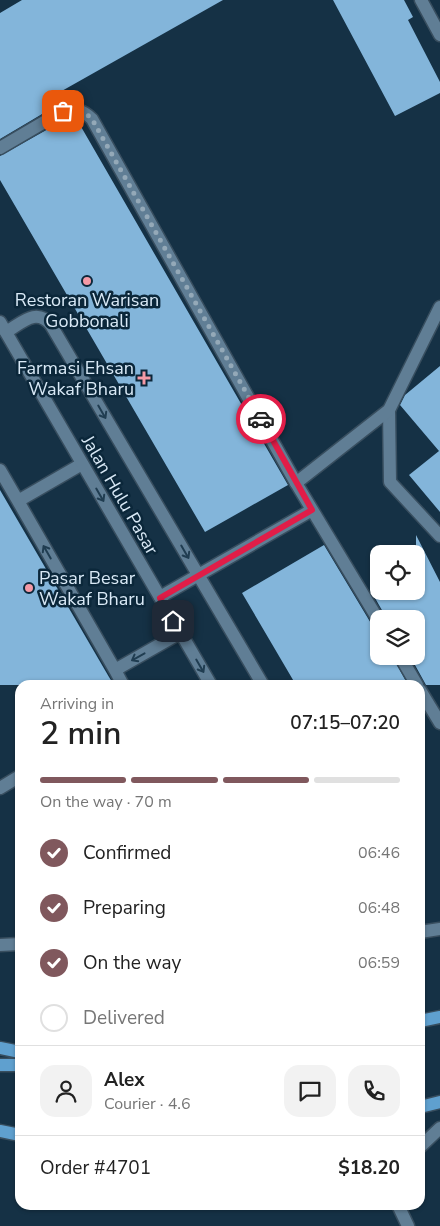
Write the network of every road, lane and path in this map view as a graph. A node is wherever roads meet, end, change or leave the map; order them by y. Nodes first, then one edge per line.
1 (421, 0) edge
2 (440, 35) edge
3 (0, 148) edge
4 (440, 307) edge
5 (2, 330) edge
6 (389, 410) junction
7 (82, 464) junction
8 (0, 470) edge
9 (296, 483) junction
10 (18, 501) junction
11 (312, 510) junction
12 (440, 536) edge
13 (199, 576) junction
14 (160, 598) junction
15 (372, 610) edge
16 (180, 633) junction
17 (405, 665) edge
18 (115, 670) junction
19 (121, 680) edge
20 (207, 680) edge
21 (260, 680) edge
22 (414, 680) edge
23 (425, 698) edge
24 (440, 723) edge
25 (15, 779) edge
26 (0, 788) edge
27 (440, 929) edge
28 (425, 931) edge
29 (15, 944) edge
30 (0, 945) edge
31 (440, 1017) edge
32 (425, 1020) edge
33 (0, 1048) edge
34 (15, 1051) edge
35 (0, 1065) edge
36 (15, 1065) edge
37 (440, 1102) edge
38 (425, 1106) edge
39 (440, 1128) edge
40 (0, 1131) edge
41 (15, 1134) edge
42 (0, 1139) edge
43 (15, 1140) edge
44 (425, 1142) edge
45 (400, 1210) edge
46 (408, 1226) edge

1 - 2 street
3 - 9 street
4 - 6 street
5 - 7 street, Jalan Hulu Pasar
5 -> 13 street
6 - 9 street
6 - 12 street
7 - 10 street
7 -> 14 street, Jalan Hulu Pasar
8 - 10 street
9 - 11 street
18 -> 10 street
11 - 13 street
11 - 15 street
13 - 14 street
13 - 21 street
14 - 16 street, Jalan Hulu Pasar
16 -> 18 street
16 -> 20 street, Jalan Hulu Pasar
17 - 22 street
18 - 19 street
23 - 24 street
25 - 26 street
27 - 28 street
29 - 30 street
31 - 32 main road
33 - 34 main road
35 - 36 main road
37 - 38 main road
39 - 44 street
40 - 41 main road
42 - 43 main road
45 - 46 street

